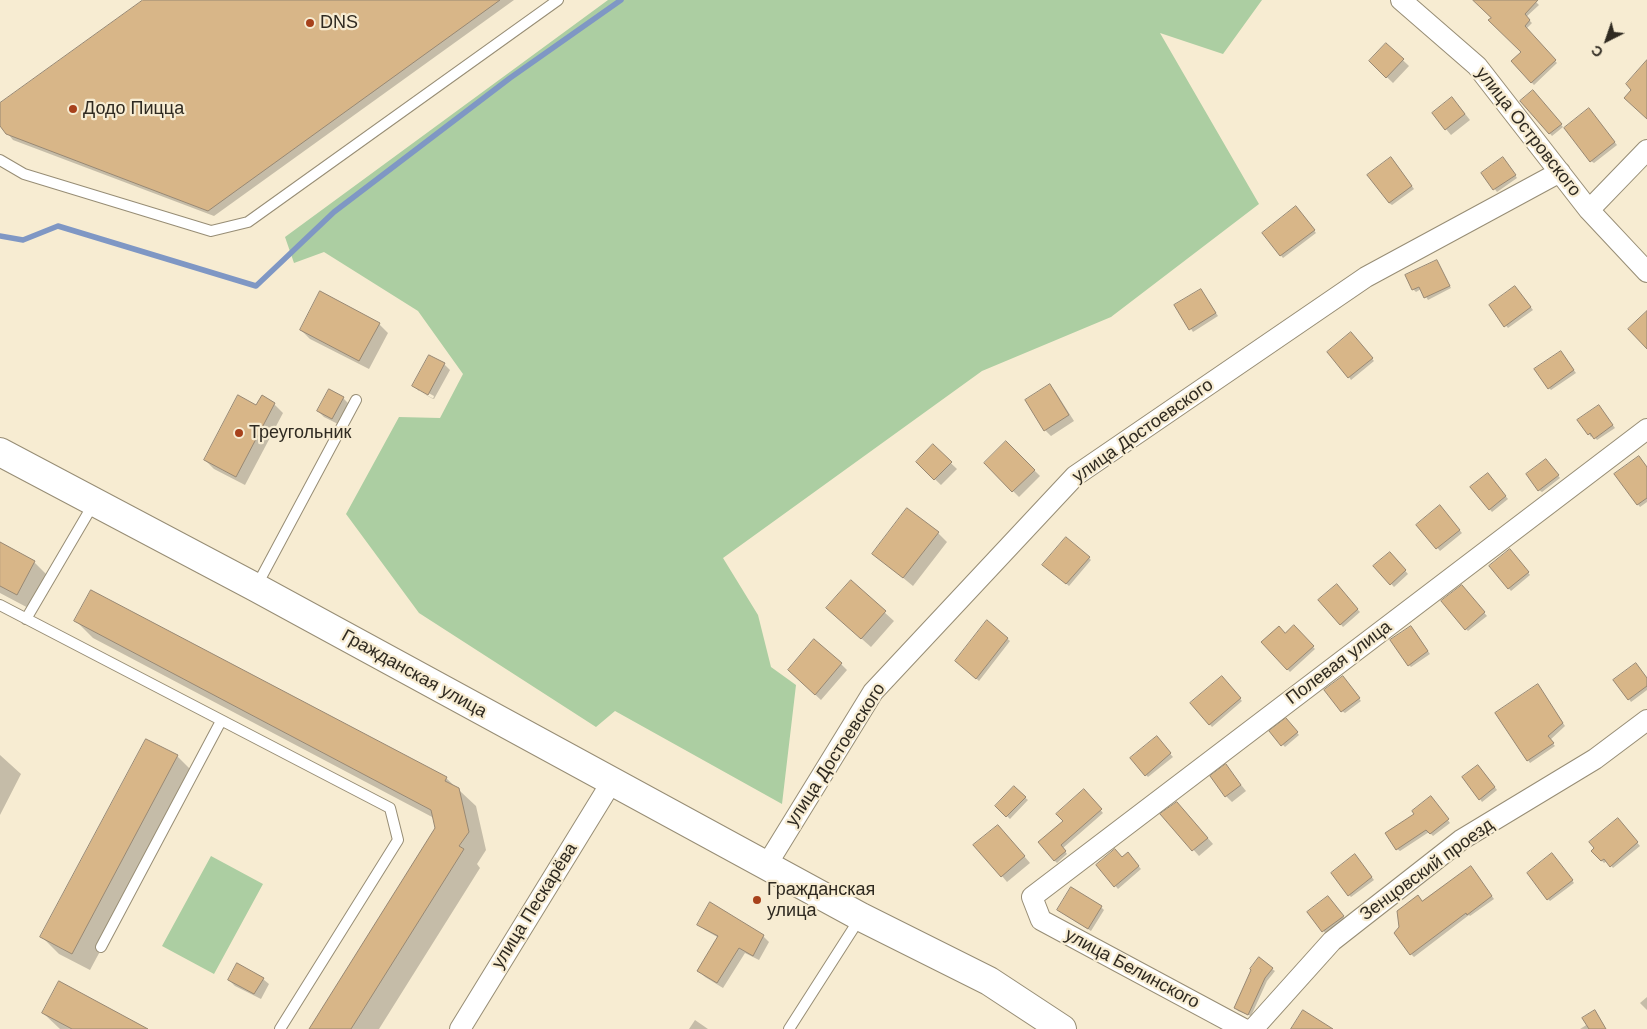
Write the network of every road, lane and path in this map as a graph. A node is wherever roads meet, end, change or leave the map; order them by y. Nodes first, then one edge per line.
1 (558, 0) edge
2 (1401, 0) edge
3 (1647, 150) edge
4 (0, 160) edge
5 (1560, 172) junction
6 (1589, 210) junction
7 (1647, 272) edge
8 (356, 400) dead end
9 (1647, 429) edge
10 (0, 452) edge
11 (95, 502) junction
12 (255, 588) junction
13 (0, 605) edge
14 (26, 619) junction
15 (222, 720) junction
16 (1647, 720) edge
17 (611, 783) junction
18 (766, 866) junction
19 (1032, 897) joint
20 (861, 917) junction
21 (101, 947) dead end
22 (280, 1029) edge
23 (460, 1029) edge
24 (789, 1029) edge
25 (1062, 1029) edge
26 (1244, 1029) edge
27 (1253, 1029) edge

1 - 4 lane
2 - 5 street, улица Островского
3 - 6 street
5 - 6 street, улица Островского
5 - 18 street, улица Достоевского
6 - 7 street, улица Островского
8 - 12 lane
9 - 19 street, Полевая улица
10 - 11 main road, Гражданская улица
11 - 12 main road, Гражданская улица
11 - 14 lane
12 - 17 main road, Гражданская улица
13 - 14 lane
14 - 15 lane
15 - 21 lane
15 - 22 lane
16 - 27 street, Зенцовский проезд
17 - 18 main road, Гражданская улица
17 - 23 street, улица Пескарёва
18 - 20 main road, Гражданская улица
19 - 26 street, улица Белинского
20 - 24 lane
20 - 25 main road, Гражданская улица

